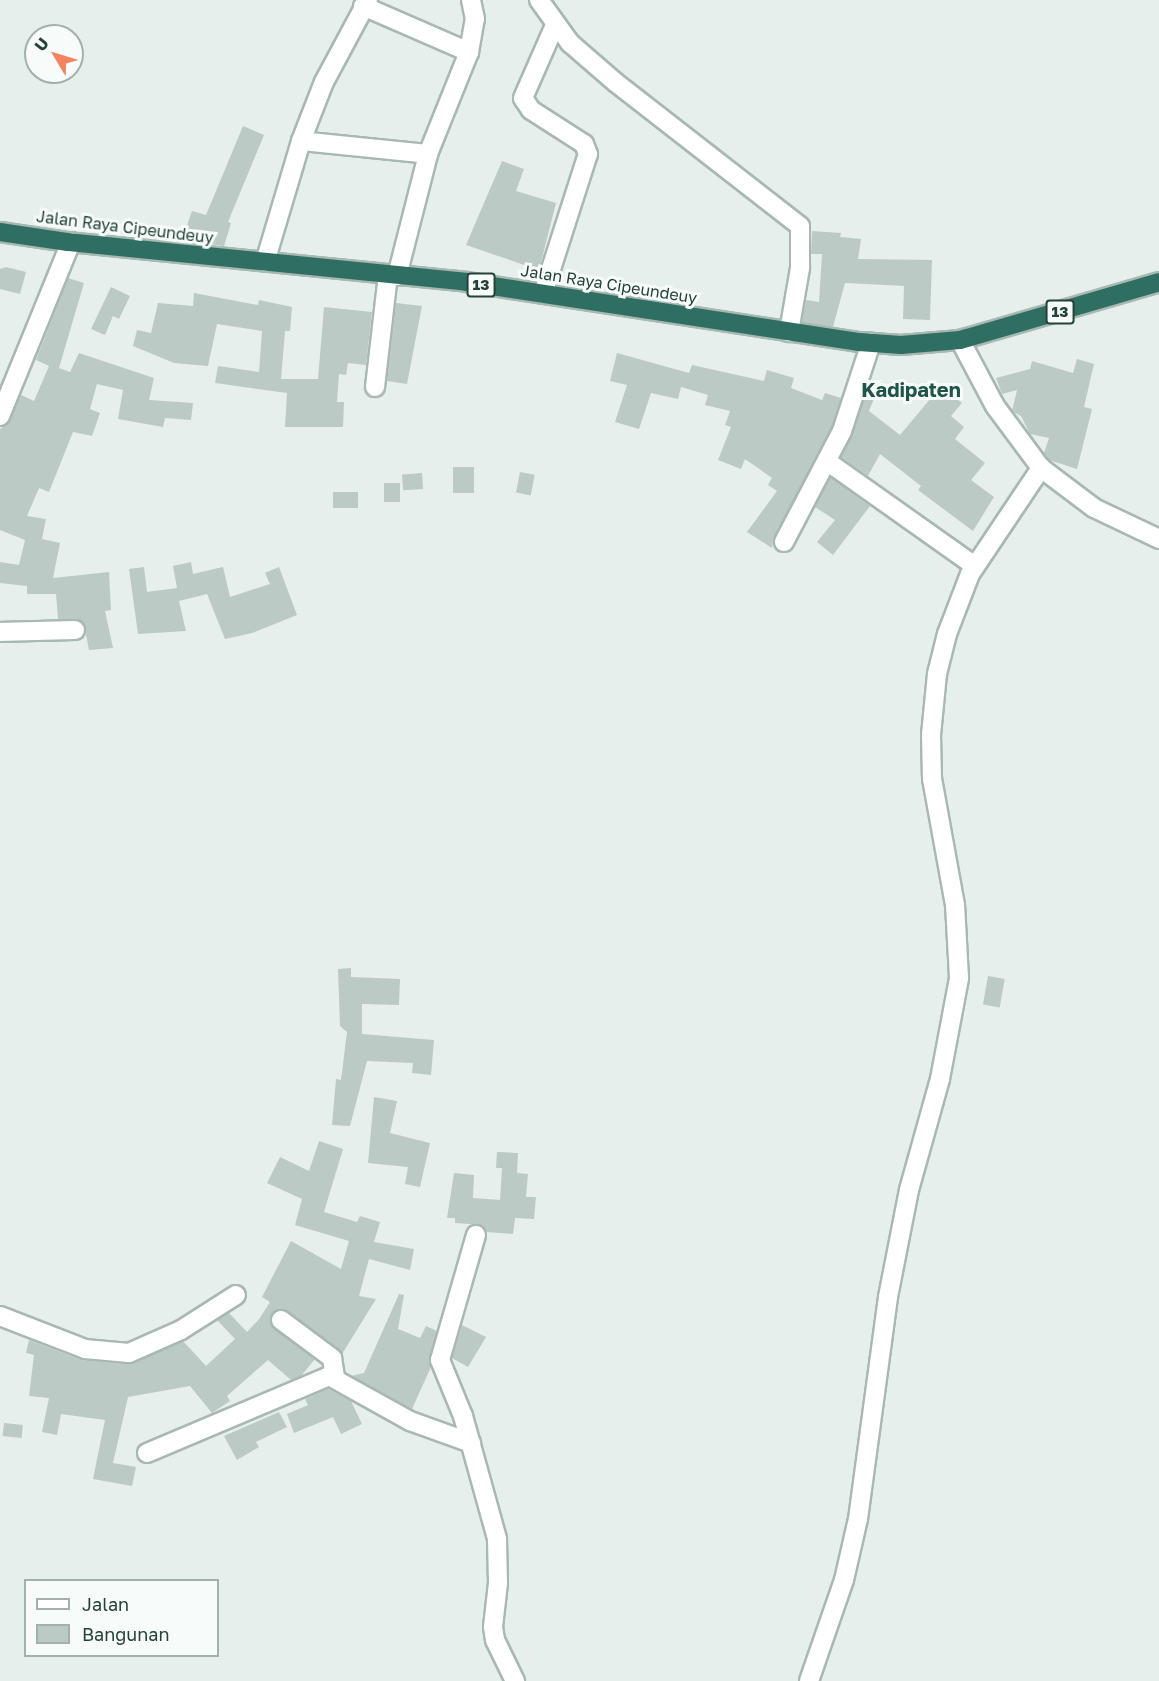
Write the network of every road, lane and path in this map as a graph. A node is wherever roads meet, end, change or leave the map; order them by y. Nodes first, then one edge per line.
1 (471, 0) edge
2 (539, 0) edge
3 (366, 3) edge
4 (555, 25) junction
5 (469, 52) junction
6 (301, 141) junction
7 (428, 154) junction
8 (0, 232) edge
9 (71, 243) junction
10 (265, 262) junction
11 (393, 275) junction
12 (1159, 282) edge
13 (543, 294) junction
14 (789, 332) junction
15 (960, 340) junction
16 (870, 343) junction
17 (375, 387) dead end
18 (0, 416) edge
19 (828, 462) junction
20 (1041, 468) junction
21 (1159, 539) edge
22 (784, 542) dead end
23 (975, 566) junction
24 (75, 630) dead end
25 (0, 632) edge
26 (476, 1235) dead end
27 (236, 1295) dead end
28 (0, 1316) edge
29 (281, 1320) dead end
30 (335, 1378) junction
31 (471, 1443) junction
32 (147, 1453) dead end
33 (515, 1681) edge
34 (809, 1681) edge

1 - 5 street
2 - 4 street
3 - 5 street
3 - 6 street
4 - 13 street
4 - 14 street
5 - 7 street
6 - 7 street
6 - 10 street
7 - 11 street
8 - 9 highway, Jalan Raya Cipeundeuy / 13
9 - 10 highway, Jalan Raya Cipeundeuy / 13
9 - 18 street
10 - 11 highway, Jalan Raya Cipeundeuy / 13
11 - 13 highway, Jalan Raya Cipeundeuy / 13
11 - 17 street
12 - 15 highway, 13
13 - 14 highway, Jalan Raya Cipeundeuy / 13
14 - 16 highway, Jalan Raya Cipeundeuy / 13
15 - 16 highway, Jalan Raya Cipeundeuy / 13
15 - 20 street
16 - 19 street
19 - 22 street
19 - 23 street
20 - 21 street
20 - 23 street
23 - 34 street
24 - 25 street
26 - 31 street
27 - 28 street
29 - 30 street
30 - 31 street
30 - 32 street
31 - 33 street

